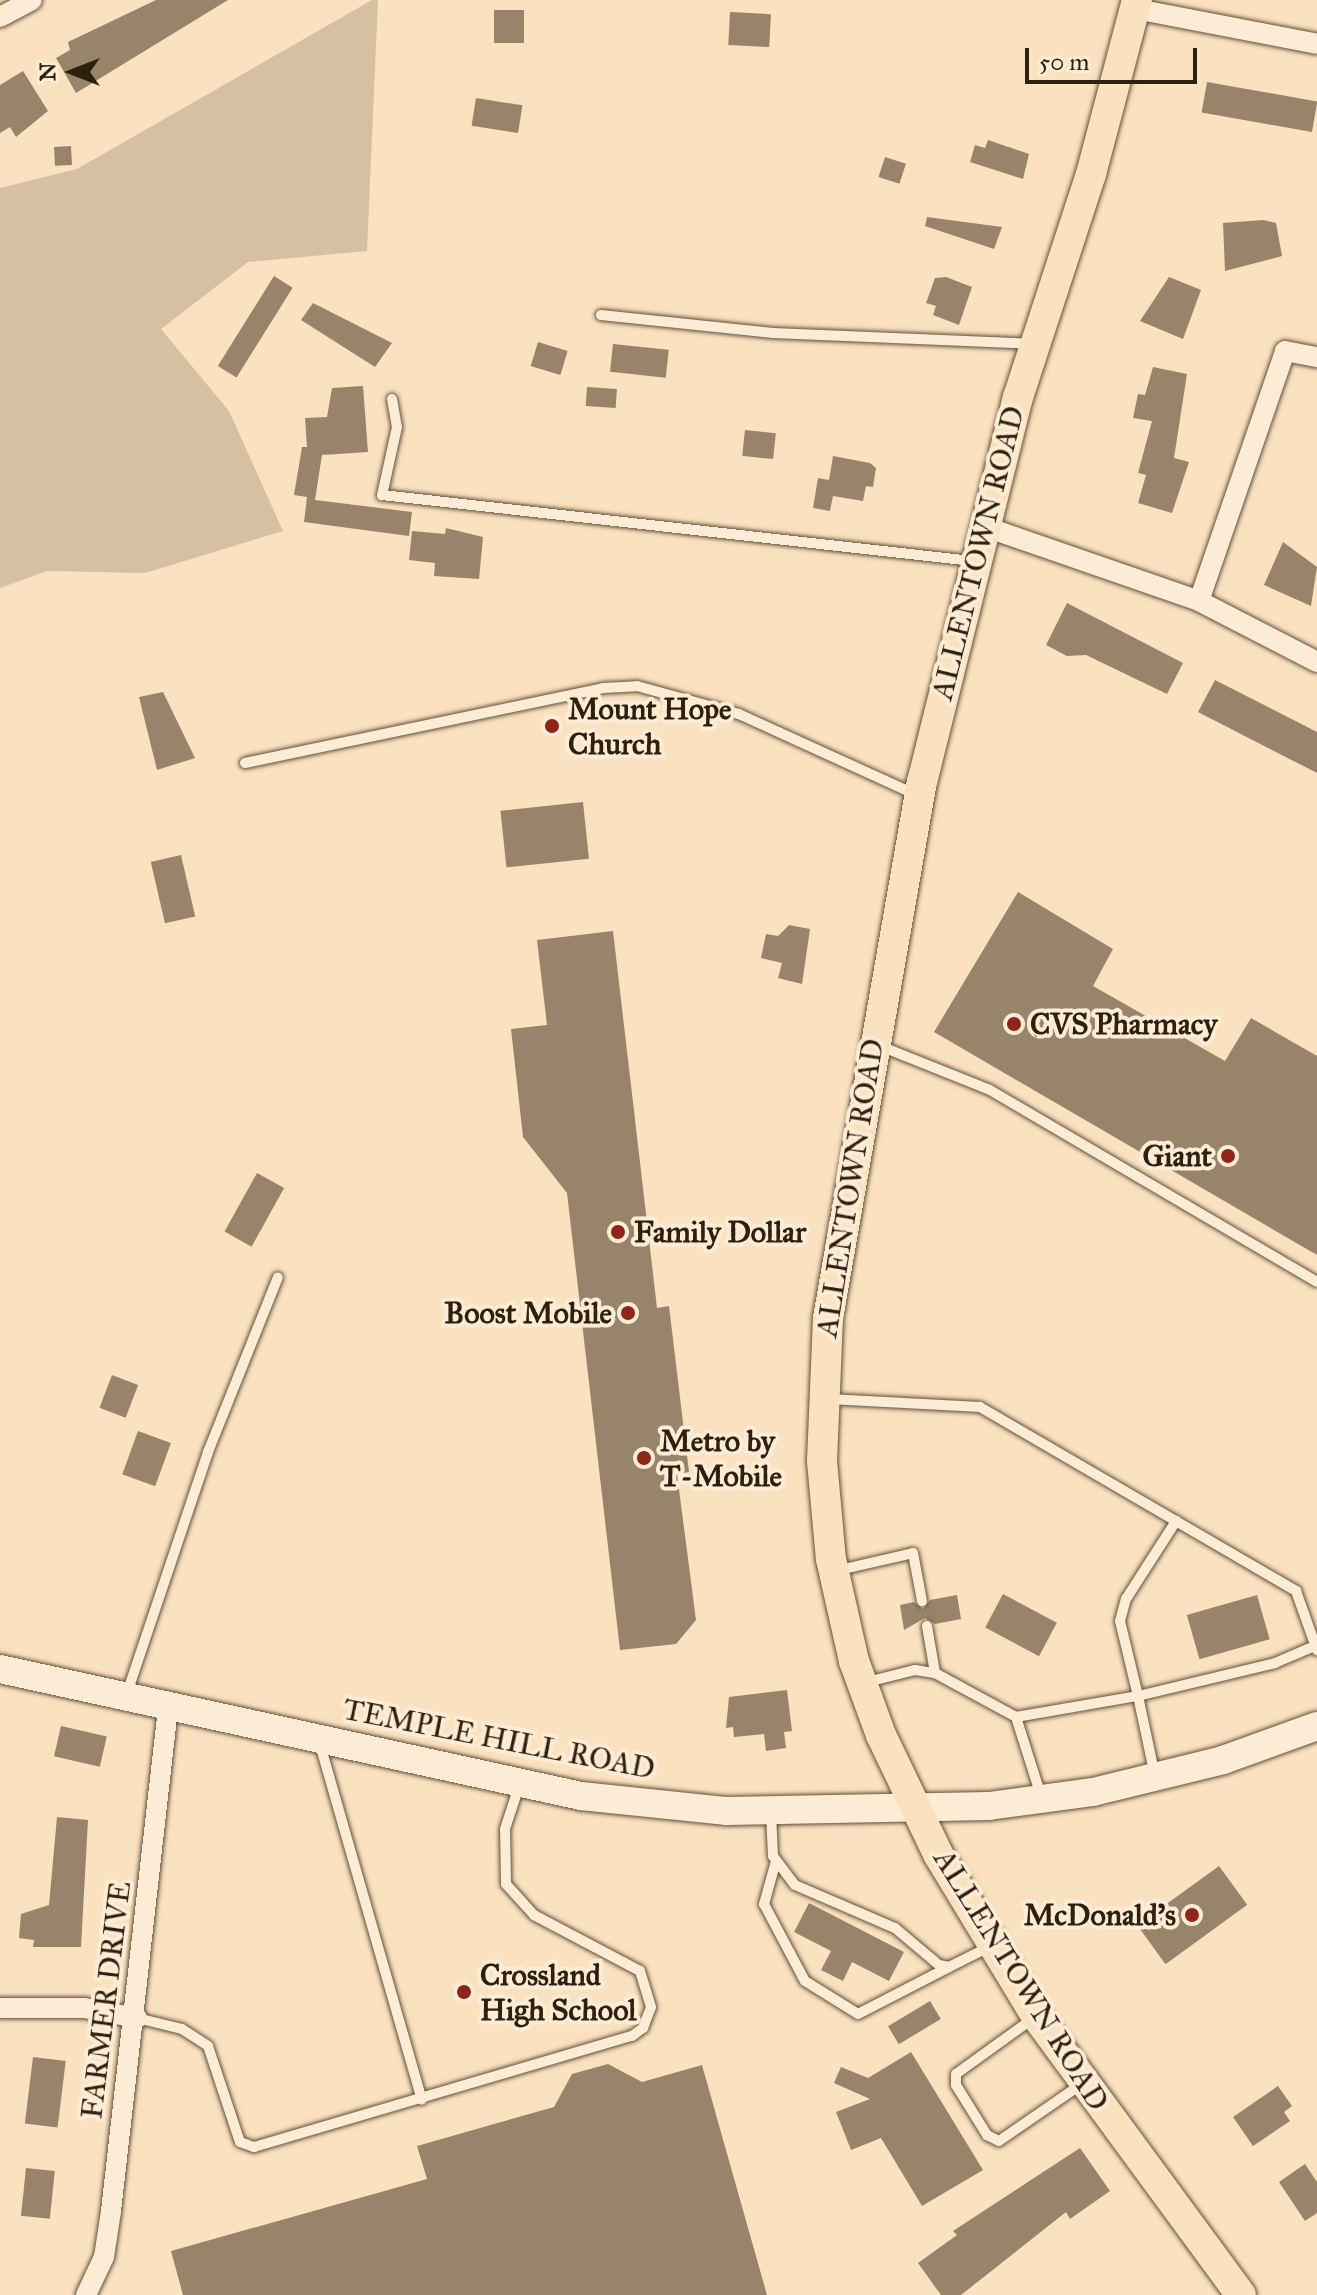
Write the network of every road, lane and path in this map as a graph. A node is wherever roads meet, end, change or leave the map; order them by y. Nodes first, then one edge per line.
1 (32, 0) edge
2 (1137, 4) edge
3 (0, 17) edge
4 (1317, 44) edge
5 (601, 315) dead end
6 (1034, 345) junction
7 (1317, 357) edge
8 (392, 399) dead end
9 (983, 526) junction
10 (974, 562) junction
11 (1199, 601) junction
12 (1317, 662) edge
13 (245, 763) dead end
14 (919, 795) junction
15 (873, 1043) junction
16 (278, 1277) dead end
17 (1317, 1282) edge
18 (823, 1399) junction
19 (1176, 1521) junction
20 (833, 1571) junction
21 (922, 1601) dead end
22 (927, 1626) dead end
23 (1317, 1647) edge
24 (0, 1669) edge
25 (935, 1673) junction
26 (861, 1683) junction
27 (1138, 1696) junction
28 (125, 1698) junction
29 (168, 1708) junction
30 (1016, 1717) junction
31 (1317, 1726) edge
32 (319, 1739) junction
33 (1156, 1778) junction
34 (520, 1783) junction
35 (1042, 1799) junction
36 (917, 1809) junction
37 (771, 1812) junction
38 (776, 1861) junction
39 (991, 1946) junction
40 (949, 1967) junction
41 (0, 2008) edge
42 (1036, 2016) junction
43 (137, 2018) junction
44 (1083, 2083) junction
45 (422, 2100) junction
46 (86, 2295) edge
47 (1241, 2295) edge

1 - 3 street
2 - 4 street
2 - 6 main road, ALLENTOWN ROAD
5 - 6 lane
6 - 9 main road, ALLENTOWN ROAD
7 - 11 street
8 - 10 lane
9 - 10 main road, ALLENTOWN ROAD
9 - 11 street
10 - 14 main road, ALLENTOWN ROAD
11 - 12 street
13 - 14 lane
14 - 15 main road, ALLENTOWN ROAD
15 - 17 lane
15 - 18 main road, ALLENTOWN ROAD
16 - 28 lane
18 - 19 lane
18 - 20 main road, ALLENTOWN ROAD
19 - 23 lane
19 - 27 lane
20 - 21 lane
20 - 26 main road, ALLENTOWN ROAD
22 - 25 lane
23 - 27 lane
24 - 28 main road, TEMPLE HILL ROAD
25 - 26 lane
25 - 30 lane
26 - 36 main road, ALLENTOWN ROAD
27 - 30 lane
27 - 33 lane
28 - 29 main road, TEMPLE HILL ROAD
29 - 32 main road, TEMPLE HILL ROAD
29 - 43 street, FARMER DRIVE
30 - 35 lane
31 - 33 main road, TEMPLE HILL ROAD
32 - 34 main road, TEMPLE HILL ROAD
32 - 45 lane
33 - 35 main road, TEMPLE HILL ROAD
34 - 37 main road, TEMPLE HILL ROAD
34 - 45 lane
35 - 36 main road, TEMPLE HILL ROAD
36 - 37 main road, TEMPLE HILL ROAD
36 - 39 main road, ALLENTOWN ROAD
37 - 38 lane
38 - 40 lane
38 - 40 lane
39 - 40 lane
39 - 42 main road, ALLENTOWN ROAD
41 - 43 street
42 - 44 main road, ALLENTOWN ROAD
42 - 44 lane
43 - 45 lane
43 - 46 street, FARMER DRIVE
44 - 47 main road, ALLENTOWN ROAD

